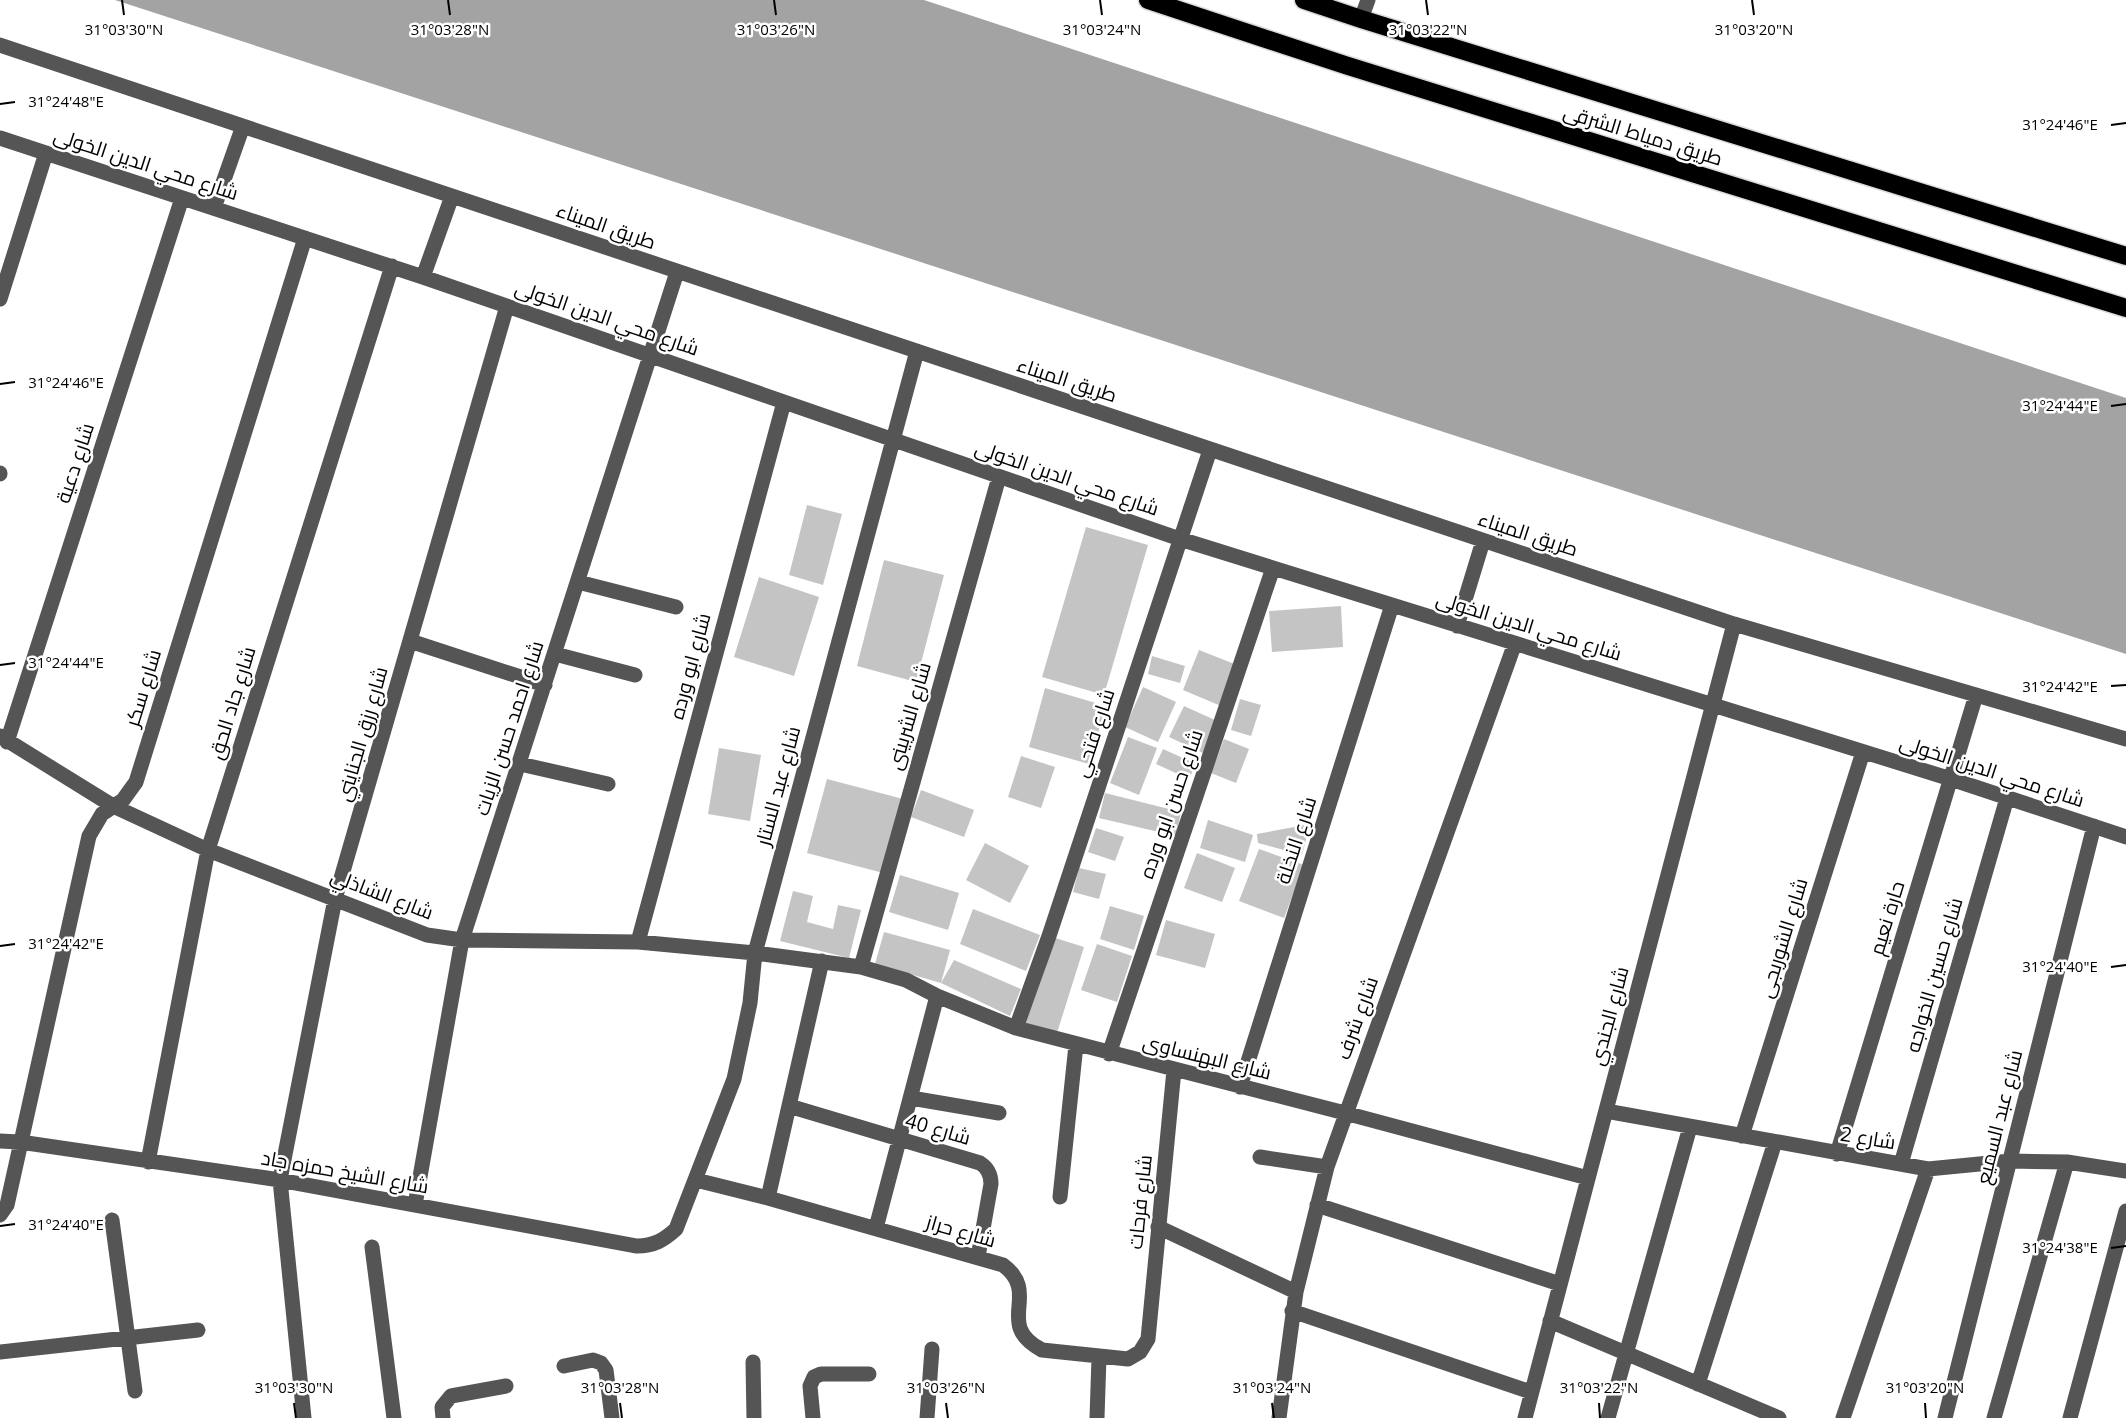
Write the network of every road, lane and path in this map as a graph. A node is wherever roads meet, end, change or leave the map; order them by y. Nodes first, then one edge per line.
1 (1148, 0) edge
2 (1304, 0) edge
3 (1368, 0) edge
4 (1361, 20) junction
5 (0, 45) edge
6 (243, 126) junction
7 (0, 138) edge
8 (46, 153) junction
9 (452, 196) junction
10 (182, 198) junction
11 (214, 208) junction
12 (305, 238) junction
13 (2126, 256) edge
14 (392, 266) junction
15 (677, 272) junction
16 (423, 277) junction
17 (0, 299) edge
18 (507, 306) junction
19 (2126, 308) edge
20 (917, 351) junction
21 (651, 356) junction
22 (784, 402) junction
23 (893, 440) junction
24 (1210, 450) junction
25 (999, 477) junction
26 (1180, 539) junction
27 (1483, 541) junction
28 (1273, 568) junction
29 (578, 582) junction
30 (1392, 605) junction
31 (676, 607) dead end
32 (1734, 624) junction
33 (1457, 626) junction
34 (411, 641) junction
35 (1515, 643) junction
36 (555, 654) junction
37 (635, 675) dead end
38 (545, 685) junction
39 (1976, 695) junction
40 (1713, 705) junction
41 (4, 739) edge
42 (2126, 739) edge
43 (1863, 752) junction
44 (520, 764) junction
45 (1951, 779) junction
46 (608, 784) dead end
47 (2007, 798) junction
48 (113, 806) junction
49 (2094, 826) junction
50 (2126, 837) edge
51 (208, 850) junction
52 (335, 899) junction
53 (462, 940) junction
54 (638, 942) junction
55 (755, 953) junction
56 (822, 961) junction
57 (861, 967) junction
58 (937, 996) junction
59 (1016, 1028) junction
60 (1076, 1045) junction
61 (1109, 1054) junction
62 (1174, 1070) junction
63 (1240, 1087) junction
64 (911, 1098) junction
65 (789, 1106) junction
66 (1606, 1111) junction
67 (999, 1113) dead end
68 (1345, 1113) junction
69 (1690, 1126) junction
70 (1742, 1136) junction
71 (899, 1139) junction
72 (0, 1141) edge
73 (20, 1142) junction
74 (1775, 1142) junction
75 (1837, 1154) junction
76 (1260, 1157) dead end
77 (2010, 1161) junction
78 (2067, 1161) junction
79 (148, 1162) junction
80 (1901, 1164) junction
81 (1327, 1167) junction
82 (1928, 1169) junction
83 (2126, 1171) edge
84 (1588, 1178) junction
85 (280, 1180) junction
86 (696, 1180) junction
87 (1060, 1197) dead end
88 (768, 1198) junction
89 (415, 1205) junction
90 (1317, 1205) junction
91 (2126, 1211) edge
92 (0, 1215) edge
93 (112, 1220) dead end
94 (1158, 1227) junction
95 (876, 1228) junction
96 (676, 1229) joint
97 (372, 1247) dead end
98 (978, 1257) junction
99 (1560, 1284) junction
100 (1296, 1292) junction
101 (1292, 1311) junction
102 (1550, 1321) junction
103 (198, 1330) dead end
104 (128, 1338) junction
105 (1148, 1339) joint
106 (932, 1349) dead end
107 (0, 1352) edge
108 (1626, 1353) junction
109 (1099, 1357) junction
110 (753, 1362) dead end
111 (564, 1366) dead end
112 (869, 1374) dead end
113 (1698, 1384) junction
114 (506, 1386) dead end
115 (135, 1391) dead end
116 (1532, 1392) junction
117 (304, 1418) edge
118 (394, 1418) edge
119 (443, 1418) edge
120 (612, 1418) edge
121 (754, 1418) edge
122 (813, 1418) edge
123 (927, 1418) edge
124 (1097, 1418) edge
125 (1279, 1418) edge
126 (1525, 1418) edge
127 (1608, 1418) edge
128 (1779, 1418) edge
129 (1843, 1418) edge
130 (1945, 1418) edge
131 (1994, 1418) edge
132 (2070, 1418) edge

1 - 19 highway, طريق دمياط الشرقى
2 - 4 highway, طريق دمياط الشرقى
3 - 4 street
4 - 13 highway, طريق دمياط الشرقى
5 - 6 street, طريق الميناء
6 - 9 street, طريق الميناء
6 - 11 street
7 - 8 street, شارع محي الدين الخولى
8 - 10 street, شارع محي الدين الخولى
8 - 17 street
9 - 15 street, طريق الميناء
9 - 16 street
10 - 11 street, شارع محي الدين الخولى
10 - 41 street, شارع دعية
11 - 12 street, شارع محي الدين الخولى
12 - 14 street, شارع محي الدين الخولى
12 - 48 street, شارع سكر
14 - 16 street, شارع محي الدين الخولى
14 - 51 street, شارع جاد الحق
15 - 20 street, طريق الميناء
15 - 21 street, شارع احمد حسن الزيات
16 - 18 street, شارع محي الدين الخولى
18 - 21 street, شارع محي الدين الخولى
18 - 34 street, شارع رزق الجنايني
20 - 23 street, شارع عبد الستار
20 - 24 street, طريق الميناء
21 - 22 street, شارع محي الدين الخولى
21 - 29 street, شارع احمد حسن الزيات
22 - 23 street, شارع محي الدين الخولى
22 - 54 street, شارع ابو ورده
23 - 25 street, شارع محي الدين الخولى
23 - 55 street, شارع عبد الستار
24 - 26 street, شارع فتحي
24 - 27 street, طريق الميناء
25 - 26 street, شارع محي الدين الخولى
25 - 57 street, شارع الشربينى
26 - 28 street, شارع محي الدين الخولى
26 - 59 street, شارع فتحي
27 - 32 street, طريق الميناء
27 - 33 street
28 - 30 street, شارع محي الدين الخولى
28 - 61 street, شارع حسن ابو ورده
29 - 31 street
29 - 36 street, شارع احمد حسن الزيات
30 - 33 street, شارع محي الدين الخولى
30 - 63 street, شارع النخلة
32 - 39 street, طريق الميناء
32 - 40 street, شارع الجندي
33 - 35 street, شارع محي الدين الخولى
34 - 38 street
34 - 52 street, شارع رزق الجنايني
35 - 40 street, شارع محي الدين الخولى
35 - 68 street, شارع شرف
36 - 37 street
36 - 38 street, شارع احمد حسن الزيات
38 - 44 street, شارع احمد حسن الزيات
39 - 42 street, طريق الميناء
39 - 45 street, حارة نعيم
40 - 43 street, شارع محي الدين الخولى
40 - 66 street, شارع الجندي
41 - 48 street, شارع الشاذلي
43 - 45 street, شارع محي الدين الخولى
43 - 70 street, شارع الشوربجى
44 - 46 street
44 - 53 street, شارع احمد حسن الزيات
45 - 47 street, شارع محي الدين الخولى
45 - 75 street, حارة نعيم
47 - 49 street, شارع محي الدين الخولى
47 - 80 street, شارع حسين الخواجه
48 - 51 street, شارع الشاذلي
48 - 73 street, شارع سكر
49 - 50 street, شارع محي الدين الخولى
49 - 77 street, شارع عبد السميع
51 - 52 street, شارع الشاذلي
51 - 79 street, شارع جاد الحق
52 - 53 street, شارع الشاذلي
52 - 85 street, شارع رزق الجنايني
53 - 54 street, شارع الشاذلي
53 - 89 street, شارع احمد حسن الزيات
54 - 55 street, شارع الشاذلي
55 - 56 street, شارع الشاذلي
55 - 86 street, شارع عبد الستار
56 - 57 street, شارع البهنساوى
56 - 65 street
57 - 58 street, شارع البهنساوى
58 - 59 street, شارع البهنساوى
58 - 64 street
59 - 60 street, شارع البهنساوى
60 - 61 street, شارع البهنساوى
60 - 87 street
61 - 62 street, شارع البهنساوى
62 - 63 street, شارع البهنساوى
62 - 94 street, شارع فرحات
63 - 68 street, شارع البهنساوى
64 - 67 street
64 - 71 street
65 - 71 street, شارع 40
65 - 88 street
66 - 69 street, شارع 2
66 - 84 street, شارع الجندي
68 - 81 street, شارع شرف
68 - 84 street, شارع البهنساوى
69 - 70 street, شارع 2
69 - 108 street
70 - 74 street, شارع 2
71 - 95 street
71 - 98 street, شارع 40
72 - 73 street, شارع الشيخ حمزه جاد
73 - 79 street, شارع الشيخ حمزه جاد
73 - 92 street, شارع سكر
74 - 75 street, شارع 2
74 - 113 street
75 - 80 street, شارع 2
76 - 81 street
77 - 78 street, شارع 2
77 - 82 street, شارع 2
77 - 130 street, شارع عبد السميع
78 - 83 street, شارع 2
78 - 131 street
79 - 85 street, شارع الشيخ حمزه جاد
80 - 82 street, شارع 2
81 - 90 street, شارع شرف
82 - 129 street
84 - 99 street, شارع الجندي
85 - 89 street, شارع الشيخ حمزه جاد
85 - 117 street, شارع رزق الجنايني
86 - 88 street, شارع حراز
86 - 96 street, شارع عبد الستار
88 - 95 street, شارع حراز
89 - 96 street, شارع الشيخ حمزه جاد
90 - 99 street
90 - 100 street, شارع شرف
91 - 132 street
93 - 104 street
94 - 100 street
94 - 105 street, شارع فرحات
95 - 98 street, شارع حراز
97 - 118 street
98 - 109 street, شارع حراز
99 - 102 street, شارع الجندي
100 - 101 street, شارع شرف
101 - 116 street
101 - 125 street, شارع شرف
102 - 108 street
102 - 116 street, شارع الجندي
103 - 104 street
104 - 107 street
104 - 115 street
105 - 109 street, شارع حراز
106 - 123 street
108 - 113 street
108 - 127 street
109 - 124 street
110 - 121 street
111 - 120 street
112 - 122 street
113 - 128 street
114 - 119 street
116 - 126 street, شارع الجندي

